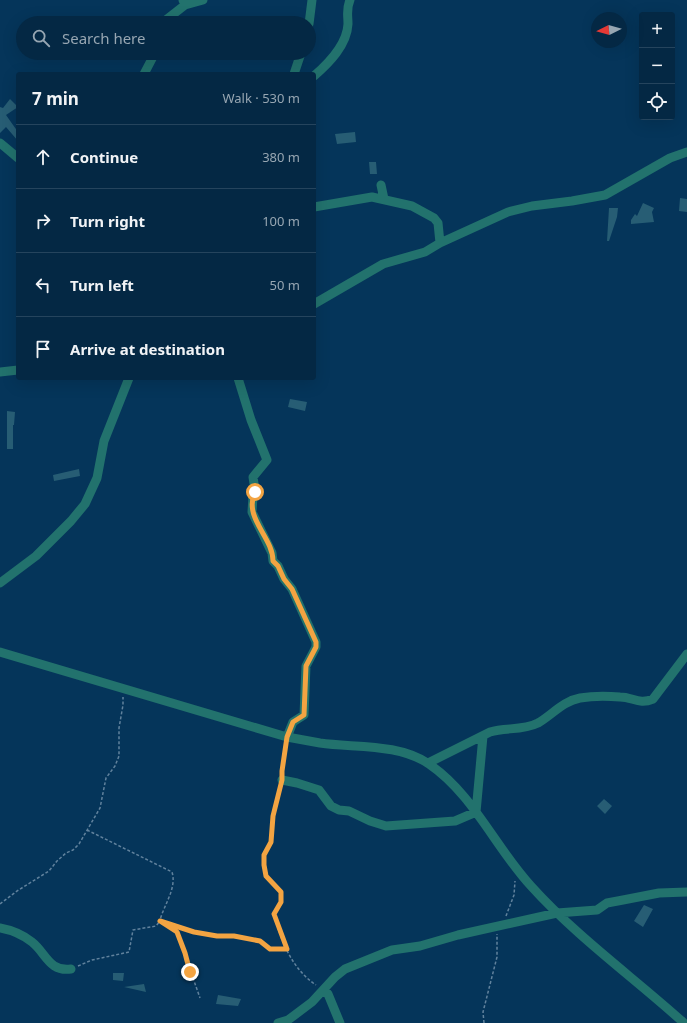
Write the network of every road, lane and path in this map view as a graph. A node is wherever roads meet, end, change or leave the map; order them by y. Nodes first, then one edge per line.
1 (202, 0) edge
2 (312, 0) edge
3 (350, 0) edge
4 (184, 2) edge
5 (169, 16) edge
6 (310, 16) edge
7 (151, 60) edge
8 (298, 60) edge
9 (145, 72) edge
10 (295, 72) edge
11 (316, 74) edge
12 (0, 143) edge
13 (687, 152) edge
14 (16, 156) edge
15 (381, 185) dead end
16 (384, 199) junction
17 (316, 207) edge
18 (440, 243) junction
19 (316, 303) edge
20 (16, 370) edge
21 (0, 372) edge
22 (128, 380) edge
23 (239, 380) edge
24 (0, 583) edge
25 (0, 652) edge
26 (687, 654) edge
27 (125, 690) junction
28 (483, 736) junction
29 (287, 737) junction
30 (428, 763) junction
31 (282, 780) junction
32 (476, 812) junction
33 (87, 830) junction
34 (515, 867) junction
35 (687, 892) edge
36 (0, 904) edge
37 (556, 913) junction
38 (160, 921) junction
39 (498, 927) junction
40 (0, 928) edge
41 (287, 949) junction
42 (71, 969) joint
43 (324, 990) junction
44 (200, 998) dead end
45 (278, 1023) edge
46 (340, 1023) edge
47 (484, 1023) edge
48 (684, 1023) edge

1 - 4 street
2 - 6 street
3 - 11 street
4 - 5 street
7 - 9 street
8 - 10 street
12 - 14 street
13 - 18 street
15 - 16 street
16 - 17 street
16 - 18 street
18 - 19 street
20 - 21 street
22 - 24 street
23 - 29 street
25 - 27 street
26 - 28 street
27 - 29 street
27 - 33 path
28 - 30 street
28 - 32 street
29 - 30 street
29 - 31 path
30 - 32 street
31 - 32 street
31 - 41 path
32 - 34 street
33 - 36 path
33 - 38 path
34 - 37 street
34 - 39 path
35 - 37 street
37 - 39 street
37 - 48 street
38 - 41 path
38 - 42 path
38 - 44 path
39 - 43 street
39 - 47 path
40 - 42 street
41 - 43 path
43 - 45 street
43 - 46 street

